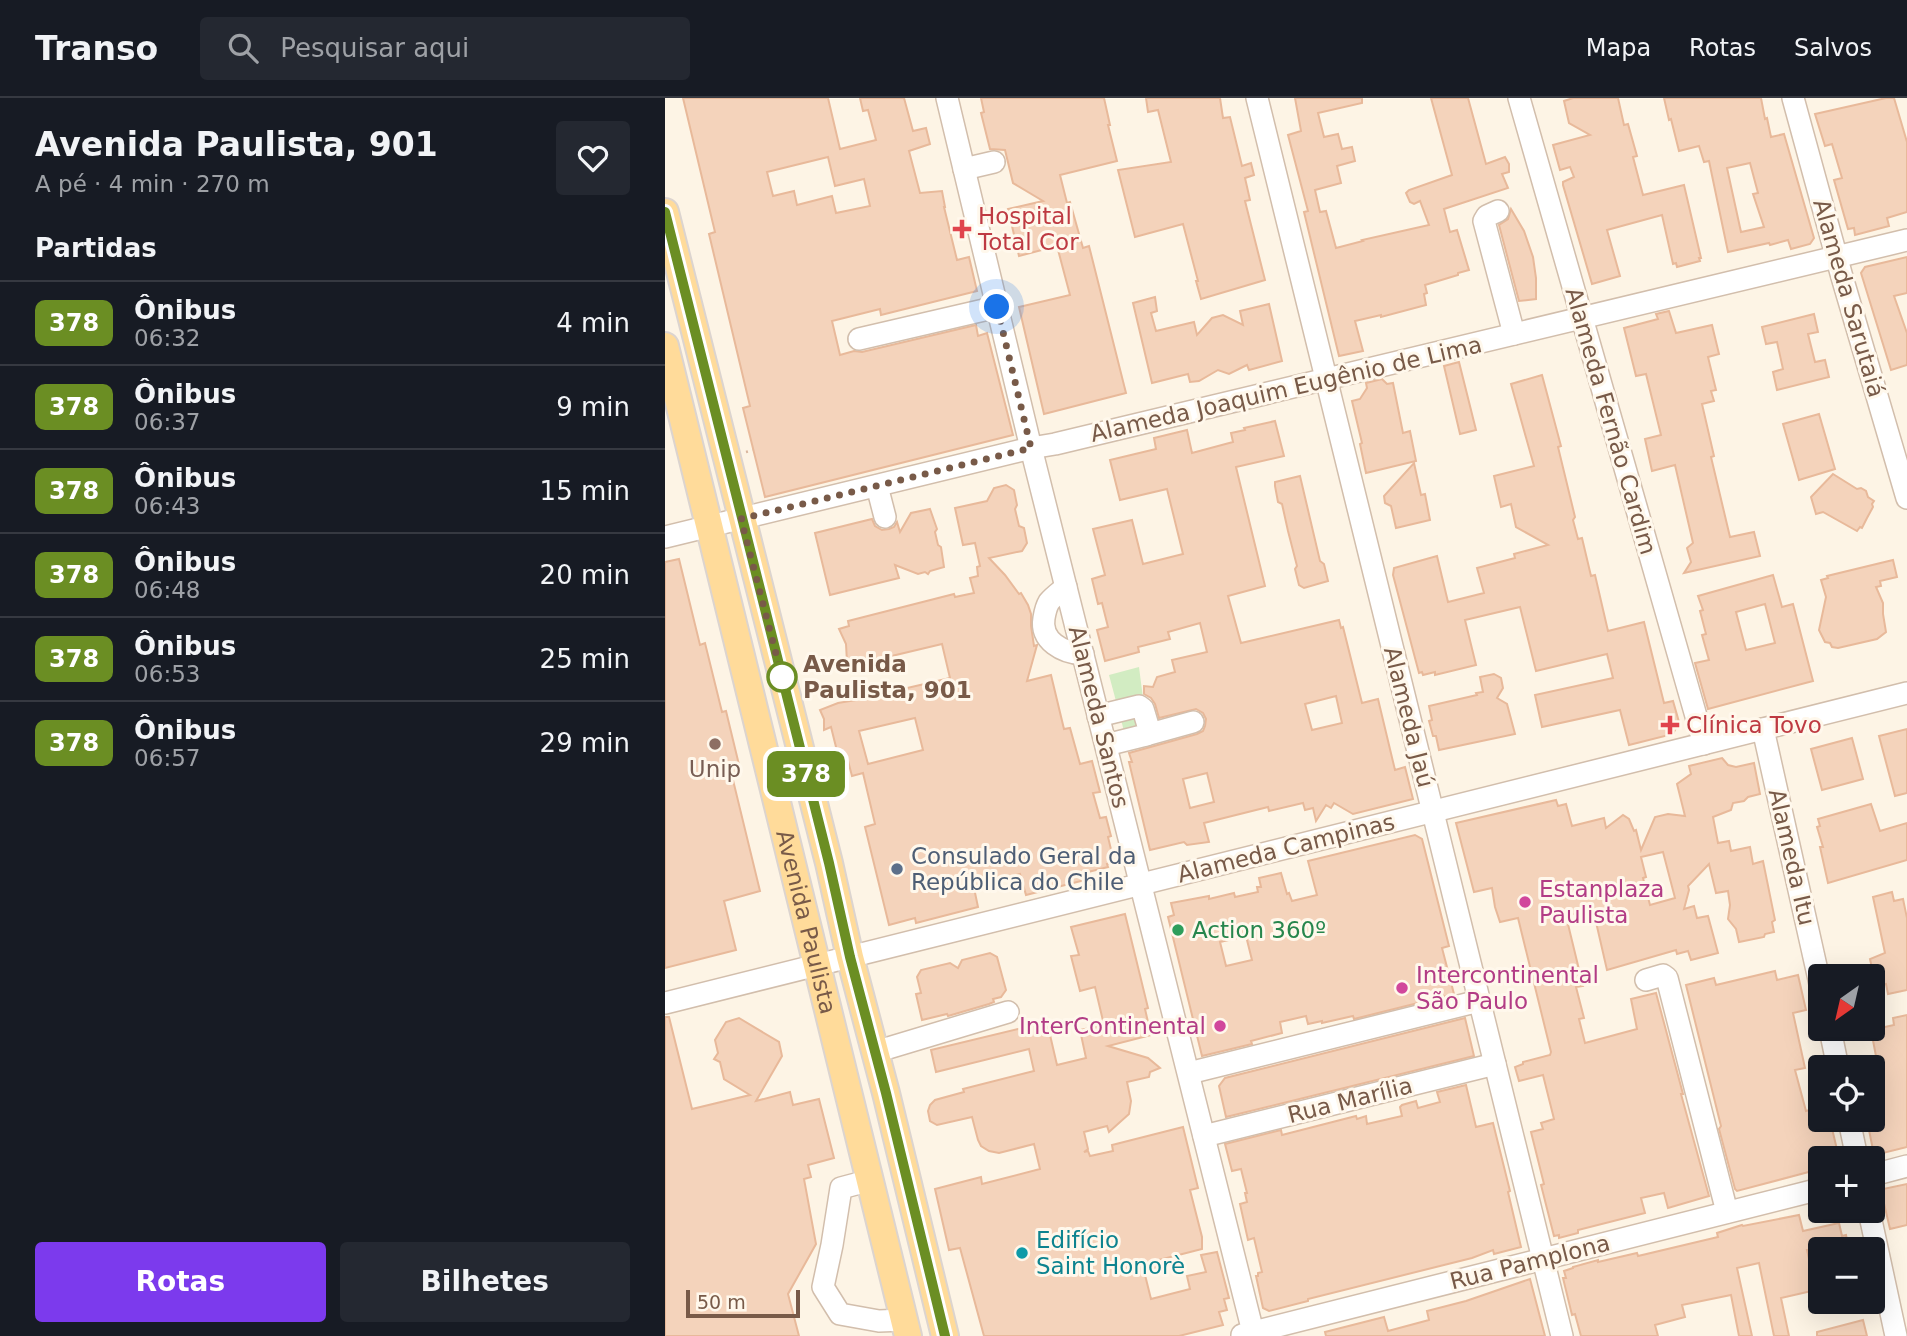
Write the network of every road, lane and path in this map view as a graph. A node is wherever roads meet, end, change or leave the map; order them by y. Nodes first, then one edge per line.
1 (947, 98) edge
2 (1257, 98) edge
3 (1519, 98) edge
4 (1793, 98) edge
5 (994, 162) dead end
6 (964, 169) junction
7 (1498, 211) dead end
8 (665, 212) edge
9 (1907, 240) edge
10 (1836, 257) junction
11 (997, 307) junction
12 (1582, 318) junction
13 (1514, 334) junction
14 (859, 339) dead end
15 (665, 346) edge
16 (1325, 379) junction
17 (1031, 448) junction
18 (753, 450) dead end
19 (746, 452) dead end
20 (1901, 457) edge
21 (877, 486) junction
22 (1907, 498) edge
23 (885, 517) dead end
24 (741, 519) junction
25 (708, 527) junction
26 (665, 537) edge
27 (1066, 587) junction
28 (1083, 654) junction
29 (1907, 693) edge
30 (1098, 716) junction
31 (1193, 722) dead end
32 (1763, 729) junction
33 (1146, 735) junction
34 (1704, 744) junction
35 (1106, 745) junction
36 (1433, 812) junction
37 (1142, 884) junction
38 (850, 957) junction
39 (1816, 964) edge
40 (818, 966) junction
41 (1646, 980) dead end
42 (1479, 1001) junction
43 (665, 1003) edge
44 (1008, 1012) dead end
45 (875, 1052) junction
46 (1495, 1064) junction
47 (1189, 1073) junction
48 (1204, 1136) junction
49 (1907, 1166) edge
50 (1885, 1172) edge
51 (870, 1180) junction
52 (1808, 1192) edge
53 (1727, 1212) junction
54 (1872, 1223) edge
55 (1543, 1259) junction
56 (906, 1328) edge
57 (1249, 1335) edge
58 (945, 1336) edge
59 (1562, 1336) edge
60 (1896, 1336) edge

1 - 6 street, Alameda Santos
2 - 16 street, Alameda Jaú
3 - 12 street, Alameda Fernão Cardim
4 - 10 street, Alameda Sarutaiá
5 - 6 street
6 - 11 street, Alameda Santos
7 - 13 street
8 - 24 main road, Avenida Paulista
9 - 10 street, Alameda Joaquim Eugênio de Lima
10 - 12 street, Alameda Joaquim Eugênio de Lima
10 - 20 street, Alameda Sarutaiá
11 - 14 street
11 - 17 street, Alameda Santos
12 - 13 street, Alameda Joaquim Eugênio de Lima
12 - 34 street, Alameda Fernão Cardim
13 - 16 street, Alameda Joaquim Eugênio de Lima
15 - 25 main road, Avenida Paulista
16 - 17 street, Alameda Joaquim Eugênio de Lima
16 - 36 street, Alameda Jaú
17 - 21 street, Alameda Joaquim Eugênio de Lima
17 - 27 street, Alameda Santos
18 - 19 path
20 - 22 street, Alameda Sarutaiá
21 - 23 street
21 - 24 street, Alameda Joaquim Eugênio de Lima
24 - 25 street, Alameda Joaquim Eugênio de Lima
24 - 38 main road, Avenida Paulista
25 - 26 street, Alameda Joaquim Eugênio de Lima
25 - 40 main road, Avenida Paulista
27 - 28 street, Alameda Santos
27 - 28 street
28 - 30 street, Alameda Santos
29 - 32 street, Alameda Campinas
30 - 33 street
30 - 35 street, Alameda Santos
31 - 33 street
32 - 34 street, Alameda Campinas
32 - 39 street, Alameda Itu
33 - 35 street
34 - 36 street, Alameda Campinas
35 - 37 street, Alameda Santos
36 - 37 street, Alameda Campinas
36 - 42 street, Alameda Jaú
37 - 38 street, Alameda Campinas
37 - 47 street, Alameda Santos
38 - 40 street, Alameda Campinas
38 - 45 main road, Avenida Paulista
40 - 43 street, Alameda Campinas
40 - 51 main road, Avenida Paulista
41 - 53 street
42 - 46 street, Alameda Jaú
42 - 47 street
44 - 45 street
45 - 58 main road, Avenida Paulista
46 - 48 street, Rua Marília
46 - 55 street, Alameda Jaú
47 - 48 street, Alameda Santos
48 - 57 street, Alameda Santos
49 - 50 street
51 - 56 main road, Avenida Paulista
51 - 56 street
52 - 53 street, Rua Pamplona
53 - 55 street, Rua Pamplona
54 - 60 street
55 - 57 street, Rua Pamplona
55 - 59 street, Alameda Jaú

